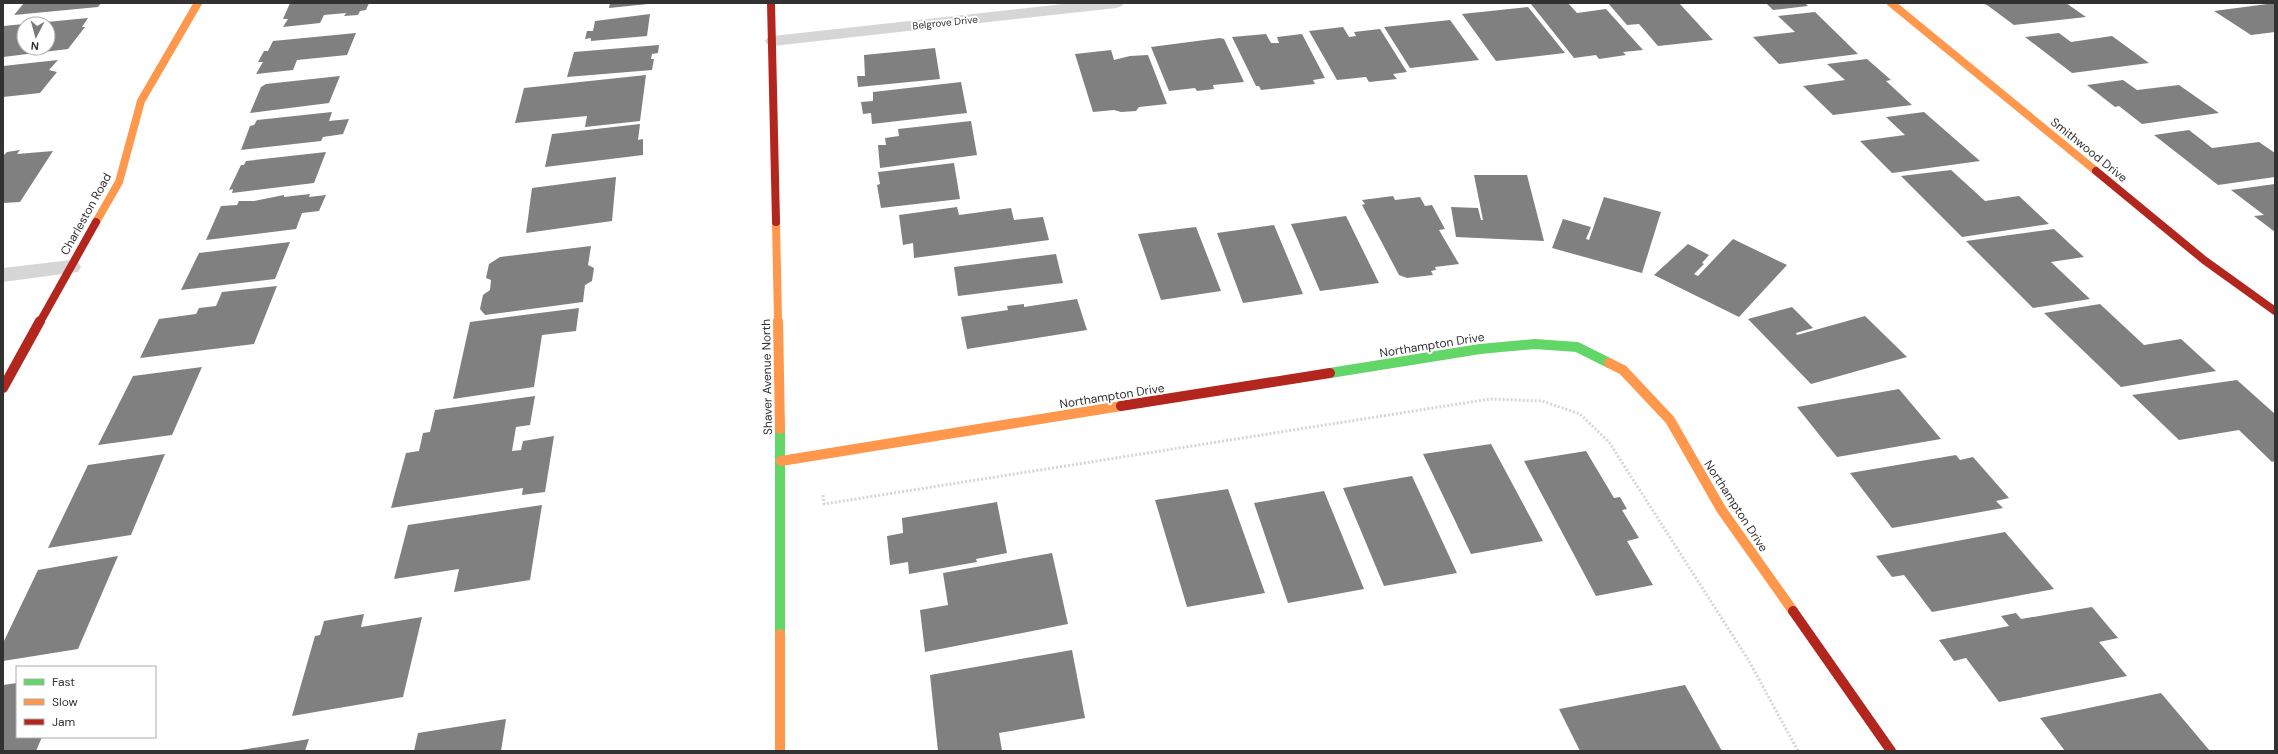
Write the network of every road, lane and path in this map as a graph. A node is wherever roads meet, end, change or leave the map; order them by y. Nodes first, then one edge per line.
1 (198, 3) edge
2 (771, 3) edge
3 (1116, 3) edge
4 (1891, 3) edge
5 (773, 40) junction
6 (70, 267) junction
7 (3, 275) edge
8 (2275, 311) edge
9 (3, 388) edge
10 (780, 461) junction
11 (823, 495) dead end
12 (780, 751) edge
13 (1798, 751) edge
14 (1891, 751) edge

1 - 6 street, Charleston Road
2 - 5 street, Shaver Avenue North
3 - 5 street, Belgrove Drive
4 - 8 street, Smithwood Drive
5 - 10 street, Shaver Avenue North
6 - 7 street
6 - 9 street, Charleston Road
10 - 12 street, Shaver Avenue North
10 - 14 street, Northampton Drive
11 - 13 path

